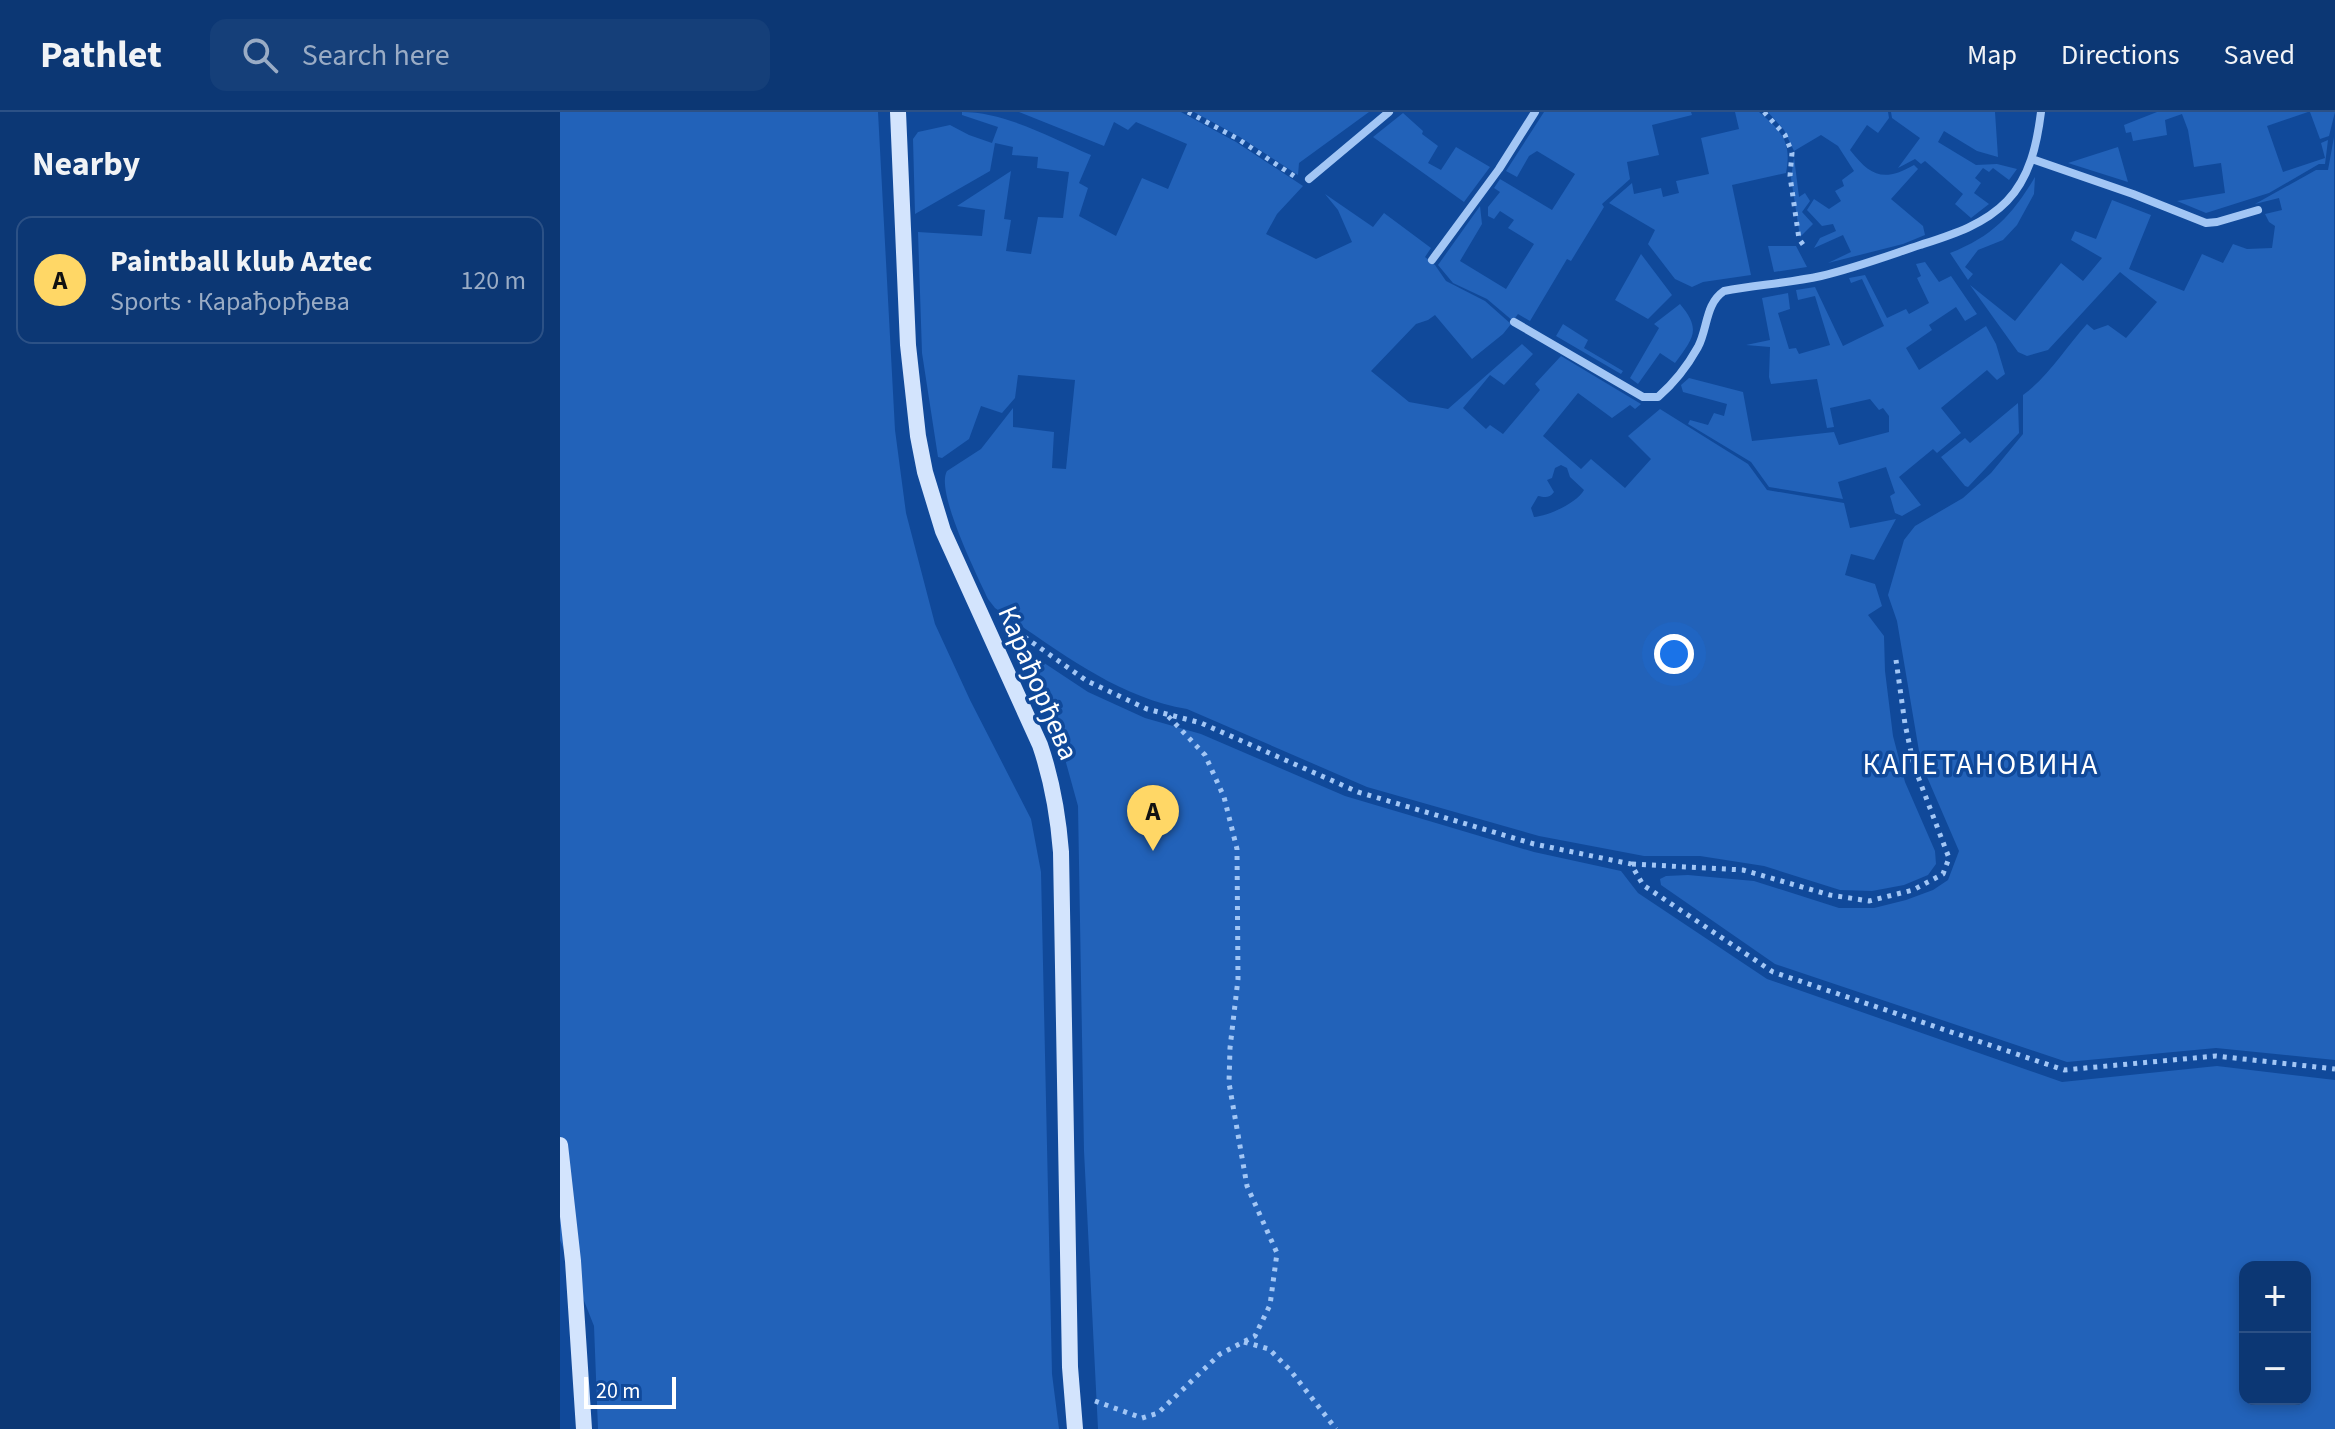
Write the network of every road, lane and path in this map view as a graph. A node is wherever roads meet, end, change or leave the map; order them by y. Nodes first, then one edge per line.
1 (898, 112) edge
2 (1188, 112) edge
3 (1389, 112) edge
4 (1535, 112) edge
5 (1764, 112) edge
6 (2041, 112) edge
7 (2032, 159) junction
8 (1309, 179) joint
9 (2258, 210) dead end
10 (1804, 246) dead end
11 (1432, 260) dead end
12 (1514, 322) dead end
13 (1012, 629) dead end
14 (1896, 660) dead end
15 (1166, 714) junction
16 (1631, 864) junction
17 (2335, 1069) edge
18 (560, 1145) edge
19 (1243, 1342) junction
20 (1071, 1393) junction
21 (584, 1429) edge
22 (1075, 1429) edge
23 (1336, 1429) edge

1 - 20 street, Карађорђева
2 - 8 path
3 - 8 street
4 - 11 street
5 - 10 path
6 - 7 street
7 - 9 street
7 - 12 street
13 - 15 path
14 - 16 path
15 - 16 path
15 - 19 path
16 - 17 path
18 - 21 street
19 - 20 path
19 - 23 path
20 - 22 street, Карађорђева

